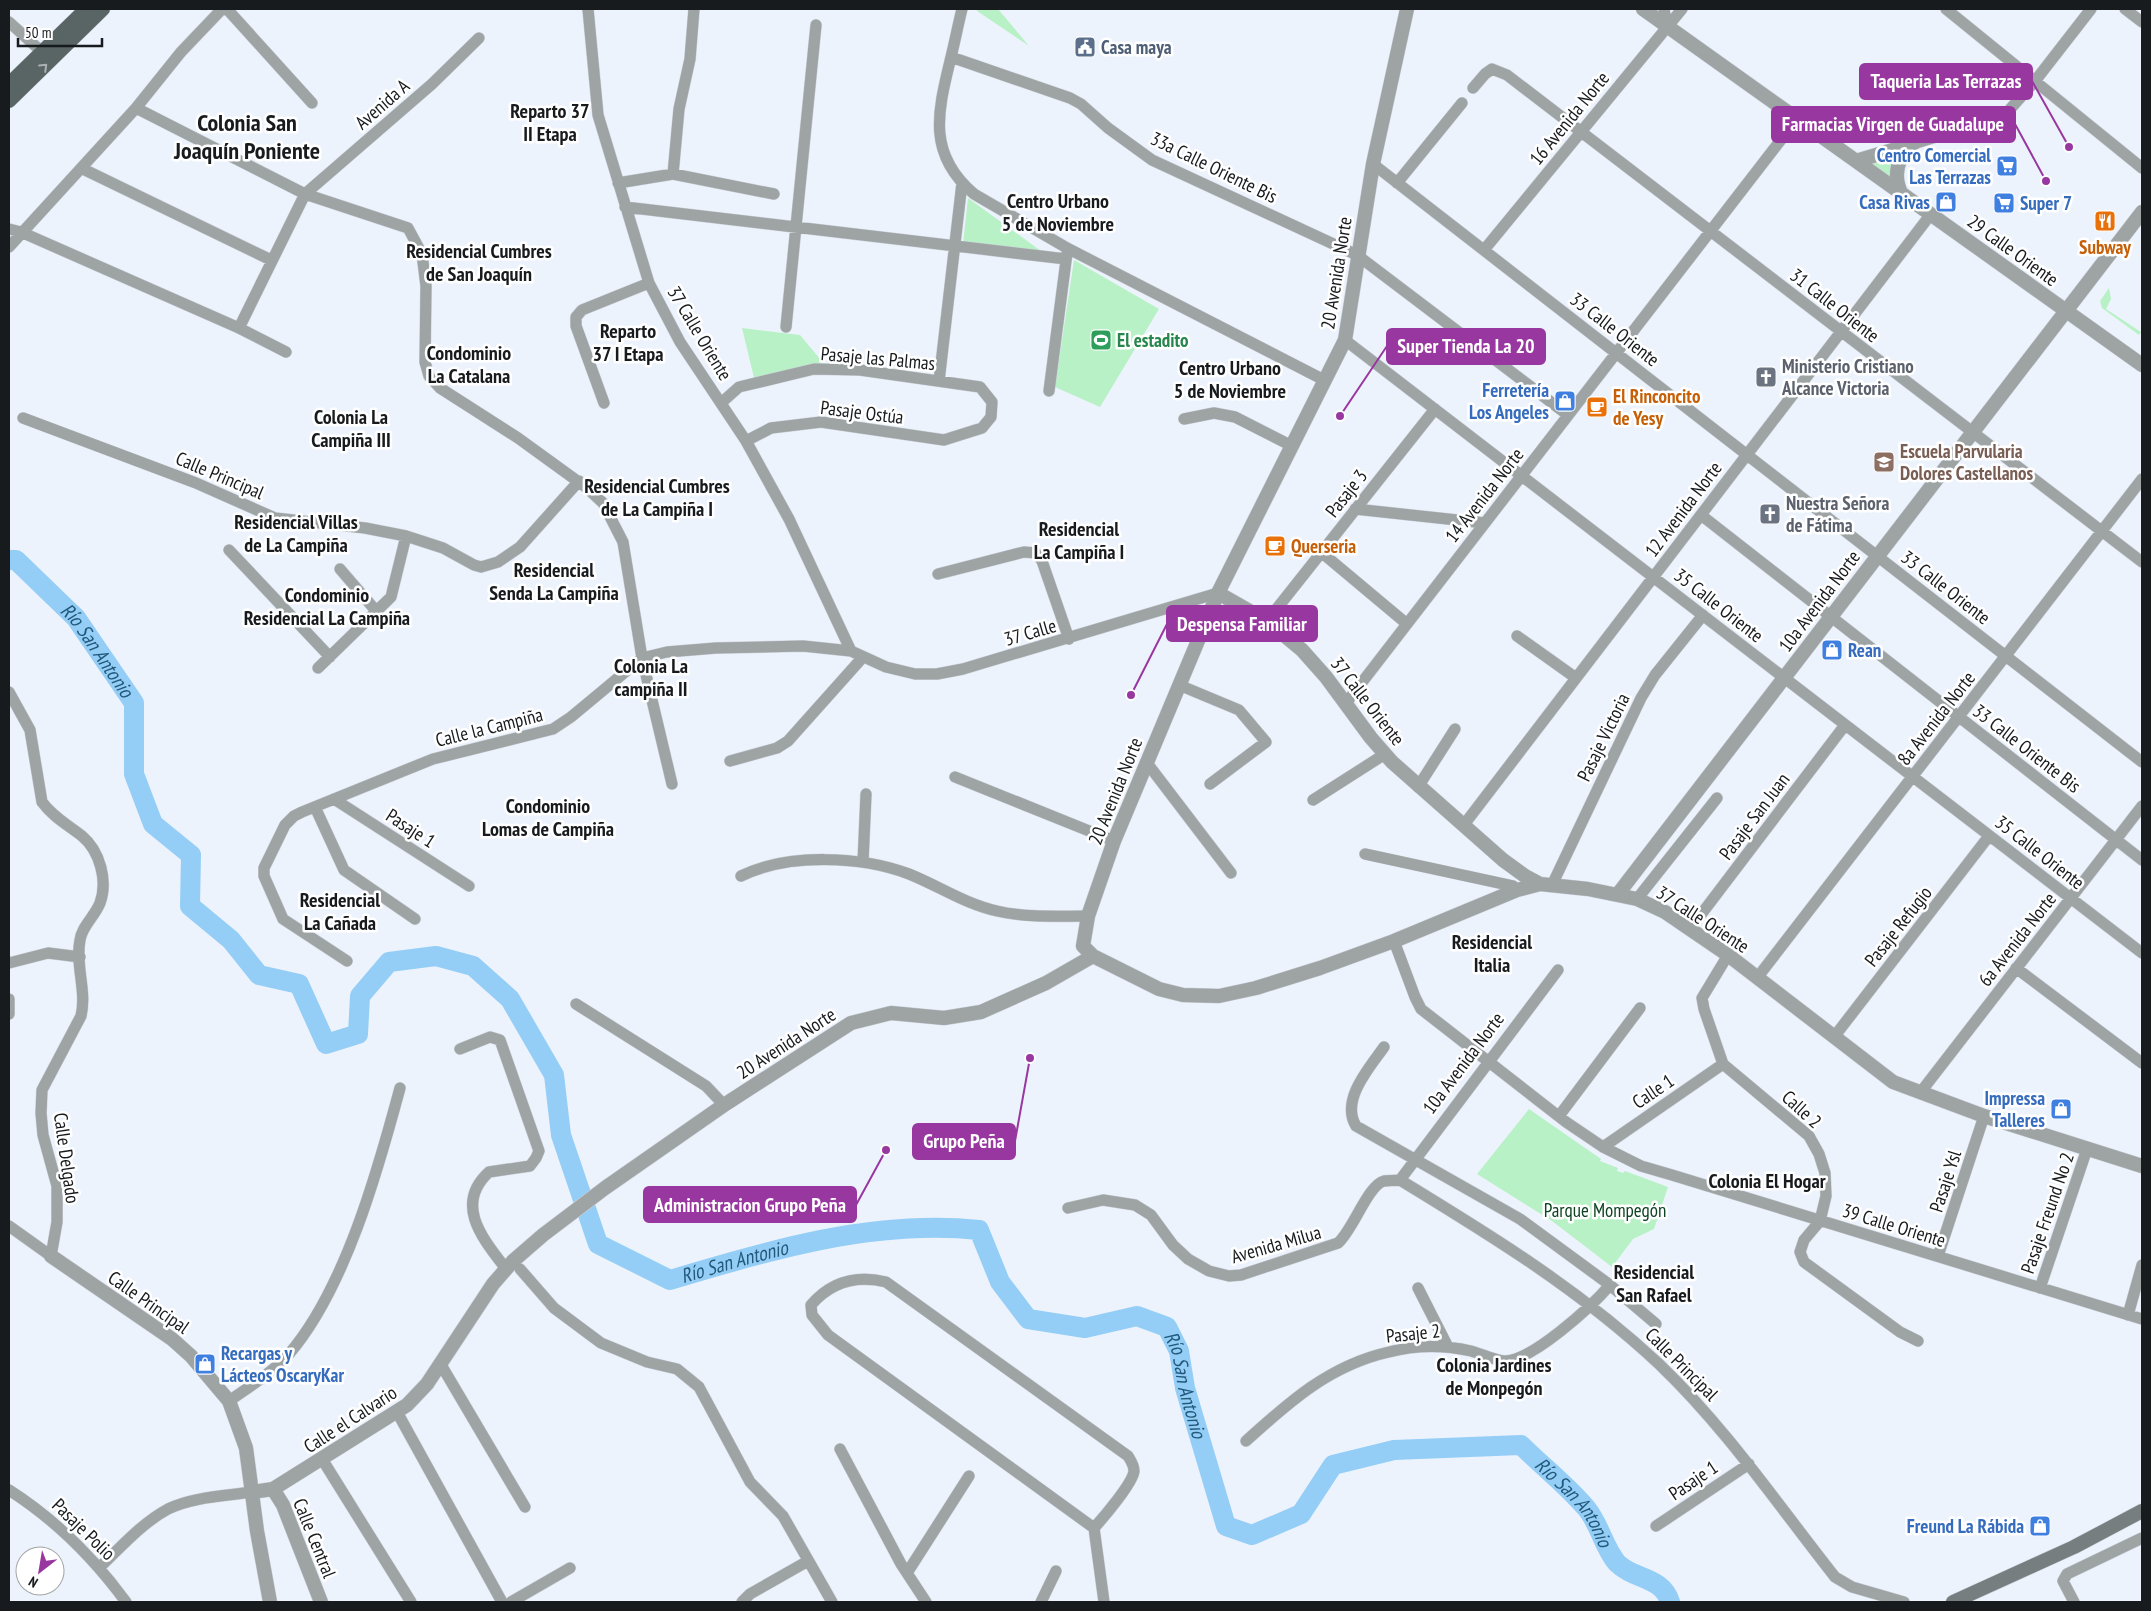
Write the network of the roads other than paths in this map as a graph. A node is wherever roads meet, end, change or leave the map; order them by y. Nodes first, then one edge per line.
1 (86, 9) edge
2 (103, 9) edge
3 (222, 9) edge
4 (227, 9) edge
5 (588, 9) edge
6 (694, 9) edge
7 (962, 9) edge
8 (1407, 9) edge
9 (1643, 9) edge
10 (1664, 9) edge
11 (1682, 9) edge
12 (1946, 9) edge
13 (2091, 9) edge
14 (2124, 9) edge
15 (9, 22) edge
16 (2142, 22) edge
17 (816, 25) dead end
18 (1667, 26) junction
19 (479, 38) dead end
20 (42, 52) junction
21 (951, 57) junction
22 (2035, 81) junction
23 (9, 84) edge
24 (1473, 88) dead end
25 (9, 101) edge
26 (312, 103) dead end
27 (1462, 103) dead end
28 (136, 108) junction
29 (1797, 119) junction
30 (1581, 132) junction
31 (1913, 144) junction
32 (1856, 161) junction
33 (1373, 164) junction
34 (81, 168) junction
35 (2142, 168) edge
36 (673, 174) junction
37 (618, 182) junction
38 (1398, 182) junction
39 (962, 183) junction
40 (1901, 193) junction
41 (305, 194) junction
42 (774, 194) dead end
43 (625, 207) junction
44 (1931, 214) junction
45 (2141, 216) edge
46 (796, 227) junction
47 (9, 228) edge
48 (21, 232) junction
49 (1710, 232) junction
50 (955, 246) junction
51 (9, 247) edge
52 (1484, 250) junction
53 (1067, 254) junction
54 (1357, 255) junction
55 (271, 260) junction
56 (649, 283) junction
57 (2065, 310) junction
58 (786, 327) dead end
59 (239, 328) junction
60 (1841, 332) junction
61 (1345, 340) junction
62 (286, 352) dead end
63 (1617, 353) junction
64 (2142, 366) edge
65 (1324, 380) junction
66 (940, 381) junction
67 (1050, 392) dead end
68 (604, 403) dead end
69 (721, 403) junction
70 (1435, 409) junction
71 (1568, 415) junction
72 (23, 418) dead end
73 (1184, 419) dead end
74 (975, 431) joint
75 (1972, 432) junction
76 (746, 441) junction
77 (1292, 446) junction
78 (1747, 454) junction
79 (1521, 476) junction
80 (2142, 479) edge
81 (579, 482) junction
82 (1355, 509) junction
83 (1701, 515) junction
84 (1485, 523) junction
85 (2101, 532) junction
86 (406, 536) junction
87 (229, 550) dead end
88 (1322, 552) junction
89 (1877, 556) junction
90 (2142, 562) edge
91 (340, 569) dead end
92 (938, 574) dead end
93 (1653, 577) junction
94 (1218, 594) junction
95 (377, 612) junction
96 (1703, 615) junction
97 (1831, 616) junction
98 (1267, 621) junction
99 (1407, 624) junction
100 (1518, 636) dead end
101 (1069, 639) junction
102 (850, 651) junction
103 (862, 656) junction
104 (2006, 656) junction
105 (330, 657) junction
106 (642, 658) junction
107 (318, 668) dead end
108 (1576, 678) junction
109 (1784, 678) junction
110 (1180, 685) junction
111 (9, 692) edge
112 (1346, 703) junction
113 (1959, 717) junction
114 (1845, 725) junction
115 (1455, 729) dead end
116 (1384, 754) junction
117 (730, 761) dead end
118 (2142, 762) edge
119 (1147, 763) junction
120 (955, 776) dead end
121 (1912, 776) junction
122 (672, 784) dead end
123 (1210, 784) dead end
124 (1418, 787) junction
125 (866, 794) dead end
126 (1717, 798) dead end
127 (334, 799) junction
128 (1313, 800) dead end
129 (2142, 806) edge
130 (315, 807) junction
131 (1464, 826) junction
132 (1990, 836) junction
133 (2116, 840) junction
134 (1114, 841) junction
135 (1366, 854) dead end
136 (2142, 860) edge
137 (863, 862) junction
138 (1231, 873) dead end
139 (741, 876) dead end
140 (1546, 884) junction
141 (470, 886) dead end
142 (1518, 890) junction
143 (1618, 894) junction
144 (2071, 898) junction
145 (1637, 899) junction
146 (1088, 916) junction
147 (415, 919) dead end
148 (1690, 929) junction
149 (1394, 941) junction
150 (2142, 953) edge
151 (1728, 955) junction
152 (80, 956) junction
153 (1093, 956) junction
154 (347, 960) dead end
155 (9, 963) edge
156 (2016, 968) junction
157 (1558, 970) dead end
158 (1757, 978) junction
159 (9, 999) edge
160 (576, 1004) dead end
161 (1640, 1008) dead end
162 (9, 1014) edge
163 (1834, 1037) junction
164 (1384, 1048) dead end
165 (460, 1050) dead end
166 (1488, 1061) junction
167 (2142, 1063) edge
168 (1724, 1064) junction
169 (400, 1088) dead end
170 (1920, 1093) junction
171 (724, 1105) junction
172 (1559, 1116) junction
173 (1984, 1116) junction
174 (1603, 1147) junction
175 (2087, 1149) junction
176 (1415, 1158) junction
177 (2142, 1166) edge
178 (1400, 1180) junction
179 (1068, 1208) dead end
180 (1820, 1221) junction
181 (9, 1226) edge
182 (51, 1256) junction
183 (1938, 1256) junction
184 (2142, 1265) edge
185 (513, 1266) junction
186 (1610, 1285) junction
187 (1418, 1288) dead end
188 (2040, 1288) junction
189 (1592, 1306) junction
190 (2128, 1315) junction
191 (2142, 1319) edge
192 (1656, 1324) dead end
193 (1918, 1341) dead end
194 (1448, 1347) junction
195 (440, 1363) junction
196 (229, 1401) junction
197 (397, 1412) junction
198 (1246, 1441) dead end
199 (840, 1449) dead end
200 (322, 1459) junction
201 (1749, 1464) junction
202 (969, 1476) dead end
203 (273, 1489) junction
204 (9, 1490) edge
205 (252, 1492) junction
206 (525, 1507) dead end
207 (2142, 1511) edge
208 (1656, 1526) dead end
209 (1094, 1528) junction
210 (2142, 1538) edge
211 (808, 1561) junction
212 (100, 1567) junction
213 (570, 1568) dead end
214 (1056, 1571) dead end
215 (907, 1573) junction
216 (126, 1602) edge
217 (270, 1602) edge
218 (321, 1602) edge
219 (411, 1602) edge
220 (502, 1602) edge
221 (511, 1602) edge
222 (742, 1602) edge
223 (832, 1602) edge
224 (926, 1602) edge
225 (1041, 1602) edge
226 (1104, 1602) edge
227 (1904, 1602) edge
228 (1953, 1602) edge
229 (2074, 1602) edge

1 - 20 main road
25 -> 2 main road
3 - 28 street
4 - 26 street
5 - 37 street, 37 Calle Oriente
6 - 36 street
7 - 21 street
8 - 33 street, 20 Avenida Norte
9 - 18 street, 29 Calle Oriente
10 - 18 street
11 - 18 street, 16 Avenida Norte
12 - 22 street
13 - 22 street
14 - 16 street
15 - 20 street
17 - 46 street
18 - 29 street, 29 Calle Oriente
18 - 30 street, 16 Avenida Norte
19 - 41 street, Avenida A
20 - 23 main road
21 - 39 street
21 - 54 street, 33a Calle Oriente Bis
22 - 31 street
22 - 35 street
24 - 30 street, 31 Calle Oriente
27 - 38 street
28 - 34 street
28 - 41 street
29 - 32 street, 29 Calle Oriente
29 - 49 street, 14 Avenida Norte
30 - 49 street, 31 Calle Oriente
30 - 52 street, 16 Avenida Norte
31 - 32 street
31 - 40 street
32 - 40 street, 29 Calle Oriente
33 - 38 street, 33 Calle Oriente
33 - 54 street, 20 Avenida Norte
34 - 48 street
34 - 55 street
36 - 37 street
36 - 42 street
37 - 43 street, 37 Calle Oriente
38 - 52 street, 33 Calle Oriente
39 - 50 street
39 - 53 street
40 - 44 street, 29 Calle Oriente
41 - 55 street
41 - 81 street
43 - 46 street
43 - 56 street, 37 Calle Oriente
44 - 57 street, 29 Calle Oriente
44 - 60 street, 12 Avenida Norte
45 - 57 street, 10a Avenida Norte
46 - 50 street
46 - 58 street
47 - 48 street
48 - 51 street
48 - 59 street
49 - 60 street, 31 Calle Oriente
49 - 63 street, 14 Avenida Norte
50 - 53 street
50 - 66 street
52 - 63 street, 33 Calle Oriente
53 - 65 street
53 - 67 street
54 - 61 street, 20 Avenida Norte
54 - 71 street
55 - 59 street
56 - 68 street
56 - 69 street, 37 Calle Oriente
57 - 64 street, 29 Calle Oriente
57 - 75 street, 10a Avenida Norte
59 - 62 street
60 - 75 street, 31 Calle Oriente
60 - 78 street, 12 Avenida Norte
61 - 65 street, 20 Avenida Norte
61 - 70 street, 35 Calle Oriente
63 - 71 street, 14 Avenida Norte
63 - 78 street, 33 Calle Oriente
65 - 77 street, 20 Avenida Norte
66 - 69 street, Pasaje las Palmas
66 - 74 street, Pasaje las Palmas
69 - 76 street, 37 Calle Oriente
70 - 79 street, 35 Calle Oriente
70 - 82 street, Pasaje 3
71 - 79 street, 14 Avenida Norte
72 - 86 street, Calle Principal
73 - 77 street
74 - 76 street, Pasaje Ostúa
75 - 85 street, 31 Calle Oriente
75 - 89 street, 10a Avenida Norte
76 - 102 street, 37 Calle Oriente
77 - 94 street, 20 Avenida Norte
78 - 83 street, 12 Avenida Norte
78 - 89 street, 33 Calle Oriente
79 - 84 street, 14 Avenida Norte
79 - 93 street, 35 Calle Oriente
80 - 85 street, 8a Avenida Norte
81 - 86 street, Calle Principal
81 - 106 street
82 - 84 street
82 - 88 street, Pasaje 3
83 - 93 street, 12 Avenida Norte
83 - 97 street, 33 Calle Oriente Bis
84 - 99 street, 14 Avenida Norte
85 - 90 street, 31 Calle Oriente
85 - 104 street, 8a Avenida Norte
86 - 95 street
87 - 105 street
88 - 98 street, Pasaje 3
88 - 99 street
89 - 97 street, 10a Avenida Norte
89 - 104 street, 33 Calle Oriente
91 - 95 street
92 - 101 street
93 - 96 street, 35 Calle Oriente
93 - 108 street, 12 Avenida Norte
94 - 98 street, 37 Calle Oriente
94 - 101 street, 37 Calle
94 - 110 street, 20 Avenida Norte
95 - 105 street
96 - 109 street, 35 Calle Oriente
96 - 140 street, Pasaje Victoria
97 - 109 street, 10a Avenida Norte
97 - 113 street, 33 Calle Oriente Bis
98 - 112 street, 37 Calle Oriente
99 - 112 street, 14 Avenida Norte
100 - 108 street
101 - 103 street, 37 Calle
102 - 103 street, 37 Calle
102 - 106 street, Calle la Campiña
103 - 117 street
104 - 113 street, 8a Avenida Norte
104 - 118 street, 33 Calle Oriente
105 - 107 street
106 - 122 street
106 - 127 street, Calle la Campiña
108 - 131 street, 12 Avenida Norte
109 - 114 street, 35 Calle Oriente
109 - 143 street, 10a Avenida Norte
110 - 119 street, 20 Avenida Norte
110 - 123 street
111 - 152 street, Calle Delgado
112 - 116 street, 37 Calle Oriente
113 - 121 street, 8a Avenida Norte
113 - 133 street, 33 Calle Oriente Bis
114 - 121 street, 35 Calle Oriente
114 - 148 street, Pasaje San Juan
115 - 124 street
116 - 124 street, 37 Calle Oriente
116 - 128 street
119 - 134 street, 20 Avenida Norte
119 - 138 street
120 - 134 street
121 - 132 street, 35 Calle Oriente
121 - 158 street, 8a Avenida Norte
124 - 131 street, 37 Calle Oriente
125 - 137 street
126 - 145 street
127 - 130 street, Calle la Campiña
127 - 141 street, Pasaje 1
129 - 133 street, 6a Avenida Norte
130 - 147 street
130 - 154 street, Calle la Campiña
131 - 140 street, 37 Calle Oriente
132 - 144 street, 35 Calle Oriente
132 - 163 street, Pasaje Refugio
133 - 136 street, 33 Calle Oriente Bis
133 - 144 street, 6a Avenida Norte
134 - 146 street, 20 Avenida Norte
135 - 142 street
137 - 139 street
137 - 146 street
140 - 142 street
140 - 143 street, 37 Calle Oriente
142 - 149 street
143 - 145 street, 37 Calle Oriente
144 - 150 street, 35 Calle Oriente
144 - 156 street, 6a Avenida Norte
145 - 148 street, 37 Calle Oriente
146 - 153 street, 20 Avenida Norte
148 - 151 street, 37 Calle Oriente
149 - 153 street
149 - 166 street, 39 Calle Oriente
151 - 158 street, 37 Calle Oriente
151 - 168 street
152 - 155 street
152 - 182 street, Calle Delgado
153 - 171 street, 20 Avenida Norte
156 - 167 street
156 - 170 street, 6a Avenida Norte
157 - 166 street, 10a Avenida Norte
158 - 163 street, 37 Calle Oriente
159 - 162 street
160 - 171 street
161 - 172 street
163 - 170 street, 37 Calle Oriente
164 - 176 street
165 - 185 street
166 - 172 street, 39 Calle Oriente
166 - 176 street, 10a Avenida Norte
168 - 174 street, Calle 1
168 - 180 street, Calle 2
169 - 196 street
170 - 173 street, 37 Calle Oriente
171 - 185 street, 20 Avenida Norte
172 - 174 street, 39 Calle Oriente
173 - 175 street, 37 Calle Oriente
173 - 183 street, Pasaje Ysl
174 - 180 street, 39 Calle Oriente
175 - 177 street, 37 Calle Oriente
175 - 188 street, Pasaje Freund No 2
176 - 178 street, 10a Avenida Norte
176 - 186 street
178 - 179 street, Avenida Milua
178 - 189 street, Calle Principal
180 - 183 street, 39 Calle Oriente
180 - 193 street, Calle 2
181 - 182 street, Calle Principal
182 - 196 street, Calle Principal
183 - 188 street, 39 Calle Oriente
184 - 190 street
185 - 195 street, Calle el Calvario
185 - 211 street
186 - 189 street, Pasaje 2
186 - 192 street
187 - 194 street
188 - 190 street, 39 Calle Oriente
189 - 194 street, Pasaje 2
189 - 201 street, Calle Principal
190 - 191 street, 39 Calle Oriente
194 - 198 street, Pasaje 2
195 - 197 street, Calle el Calvario
195 - 206 street
196 - 205 street, Calle Principal
197 - 200 street, Calle el Calvario
197 - 220 street
199 - 215 street
200 - 203 street, Calle el Calvario
200 - 219 street
201 - 208 street, Pasaje 1
201 - 227 street, Calle Principal
202 - 215 street
203 - 205 street, Calle el Calvario
203 - 218 street, Calle Central
204 - 212 street, Pasaje Polio
205 - 212 street
205 - 217 street
207 - 228 main road
209 - 209 street
209 - 226 street
210 - 229 street
211 - 222 street
211 - 223 street
212 - 216 street, Pasaje Polio
213 - 221 street
214 - 225 street
215 - 224 street

